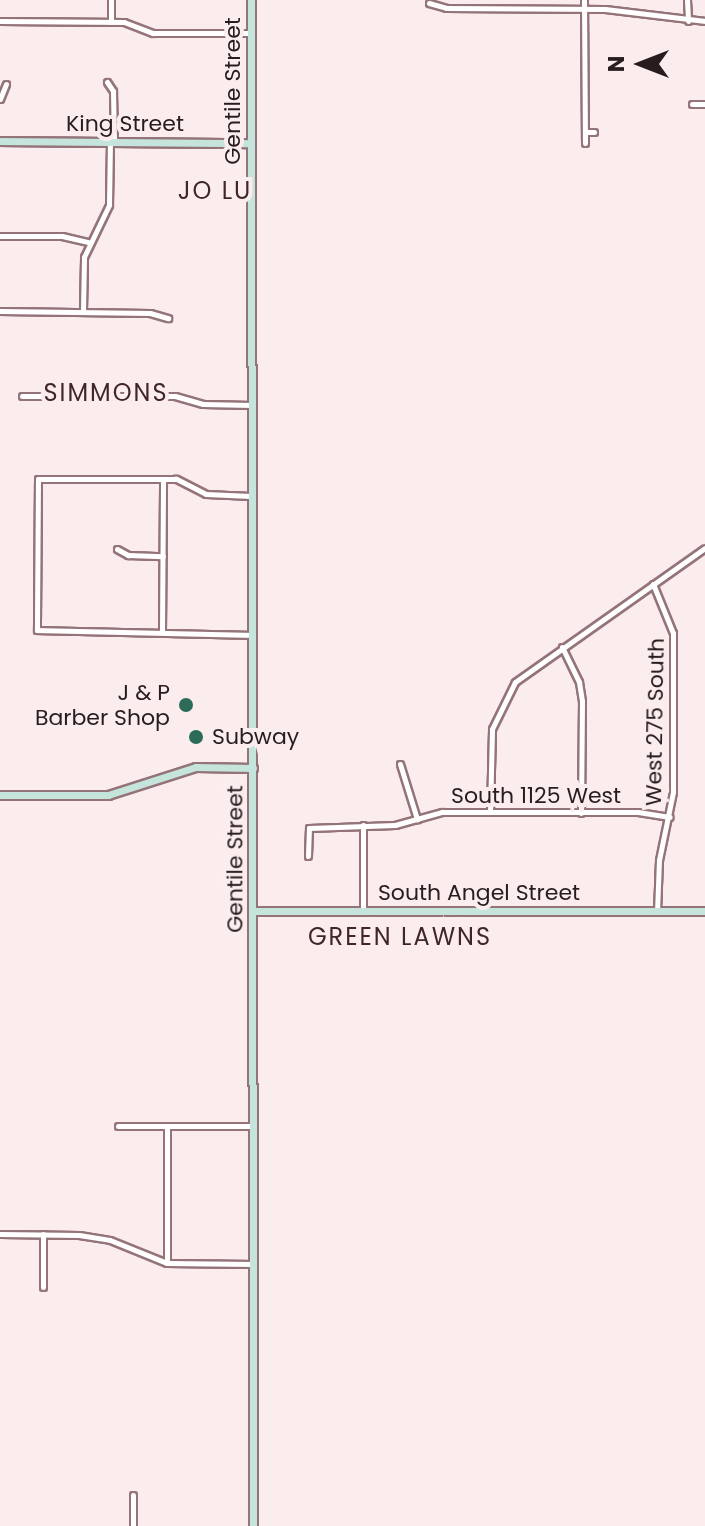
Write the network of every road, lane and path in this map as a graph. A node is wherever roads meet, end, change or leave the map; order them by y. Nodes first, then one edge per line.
1 (111, 0) edge
2 (251, 0) edge
3 (584, 0) edge
4 (687, 0) edge
5 (429, 3) dead end
6 (584, 9) junction
7 (0, 21) edge
8 (688, 21) junction
9 (705, 21) edge
10 (111, 22) junction
11 (251, 33) junction
12 (107, 82) dead end
13 (6, 84) dead end
14 (0, 99) edge
15 (692, 104) dead end
16 (705, 104) edge
17 (585, 132) junction
18 (594, 132) dead end
19 (0, 141) edge
20 (112, 142) junction
21 (251, 143) junction
22 (585, 143) dead end
23 (0, 236) edge
24 (88, 242) junction
25 (0, 311) edge
26 (83, 311) junction
27 (168, 318) dead end
28 (22, 396) dead end
29 (252, 405) junction
30 (163, 479) junction
31 (252, 496) junction
32 (705, 548) edge
33 (117, 549) dead end
34 (163, 556) junction
35 (653, 584) junction
36 (162, 631) junction
37 (252, 635) junction
38 (562, 647) junction
39 (400, 764) dead end
40 (253, 768) junction
41 (0, 795) edge
42 (490, 812) junction
43 (581, 813) junction
44 (670, 817) junction
45 (417, 819) junction
46 (363, 825) junction
47 (308, 856) dead end
48 (254, 911) junction
49 (657, 911) junction
50 (705, 911) edge
51 (363, 912) junction
52 (118, 1126) dead end
53 (167, 1126) junction
54 (253, 1126) junction
55 (0, 1234) edge
56 (43, 1234) junction
57 (167, 1263) junction
58 (253, 1264) junction
59 (43, 1287) dead end
60 (133, 1495) dead end
61 (133, 1526) edge
62 (253, 1526) edge

1 - 10 street
2 - 11 main road, Gentile Street
3 - 6 street
4 - 8 street
5 - 6 street
6 - 8 street
6 - 17 street
7 - 10 street
8 - 9 street
10 - 11 street
11 - 21 main road, Gentile Street
12 - 20 street
13 - 14 street
15 - 16 street
17 - 18 street
17 - 22 street
19 - 20 main road, King Street
20 - 21 main road, King Street
20 - 24 street
21 - 29 main road, Gentile Street
23 - 24 street
24 - 26 street
25 - 26 street
26 - 27 street
28 - 29 street
29 - 31 main road, Gentile Street
30 - 31 street
30 - 34 street
30 - 36 street
31 - 37 main road, Gentile Street
32 - 35 street
33 - 34 street
34 - 36 street
35 - 38 street
35 - 44 street, West 275 South
36 - 37 street
37 - 40 main road, Gentile Street
38 - 42 street
38 - 43 street
39 - 45 street
40 - 41 main road
40 - 48 main road, Gentile Street
42 - 43 street, South 1125 West
42 - 45 street, South 1125 West
43 - 44 street, South 1125 West
44 - 49 street, West 275 South
45 - 46 street, South 1125 West
46 - 47 street, South 1125 West
46 - 51 street
48 - 51 main road, South Angel Street
48 - 54 main road, Gentile Street
49 - 50 main road, South Angel Street
49 - 51 main road, South Angel Street
52 - 53 street
53 - 54 street
53 - 57 street
54 - 58 main road, Gentile Street
55 - 56 street
56 - 57 street
56 - 59 street
57 - 58 street
58 - 62 main road, Gentile Street
60 - 61 street

